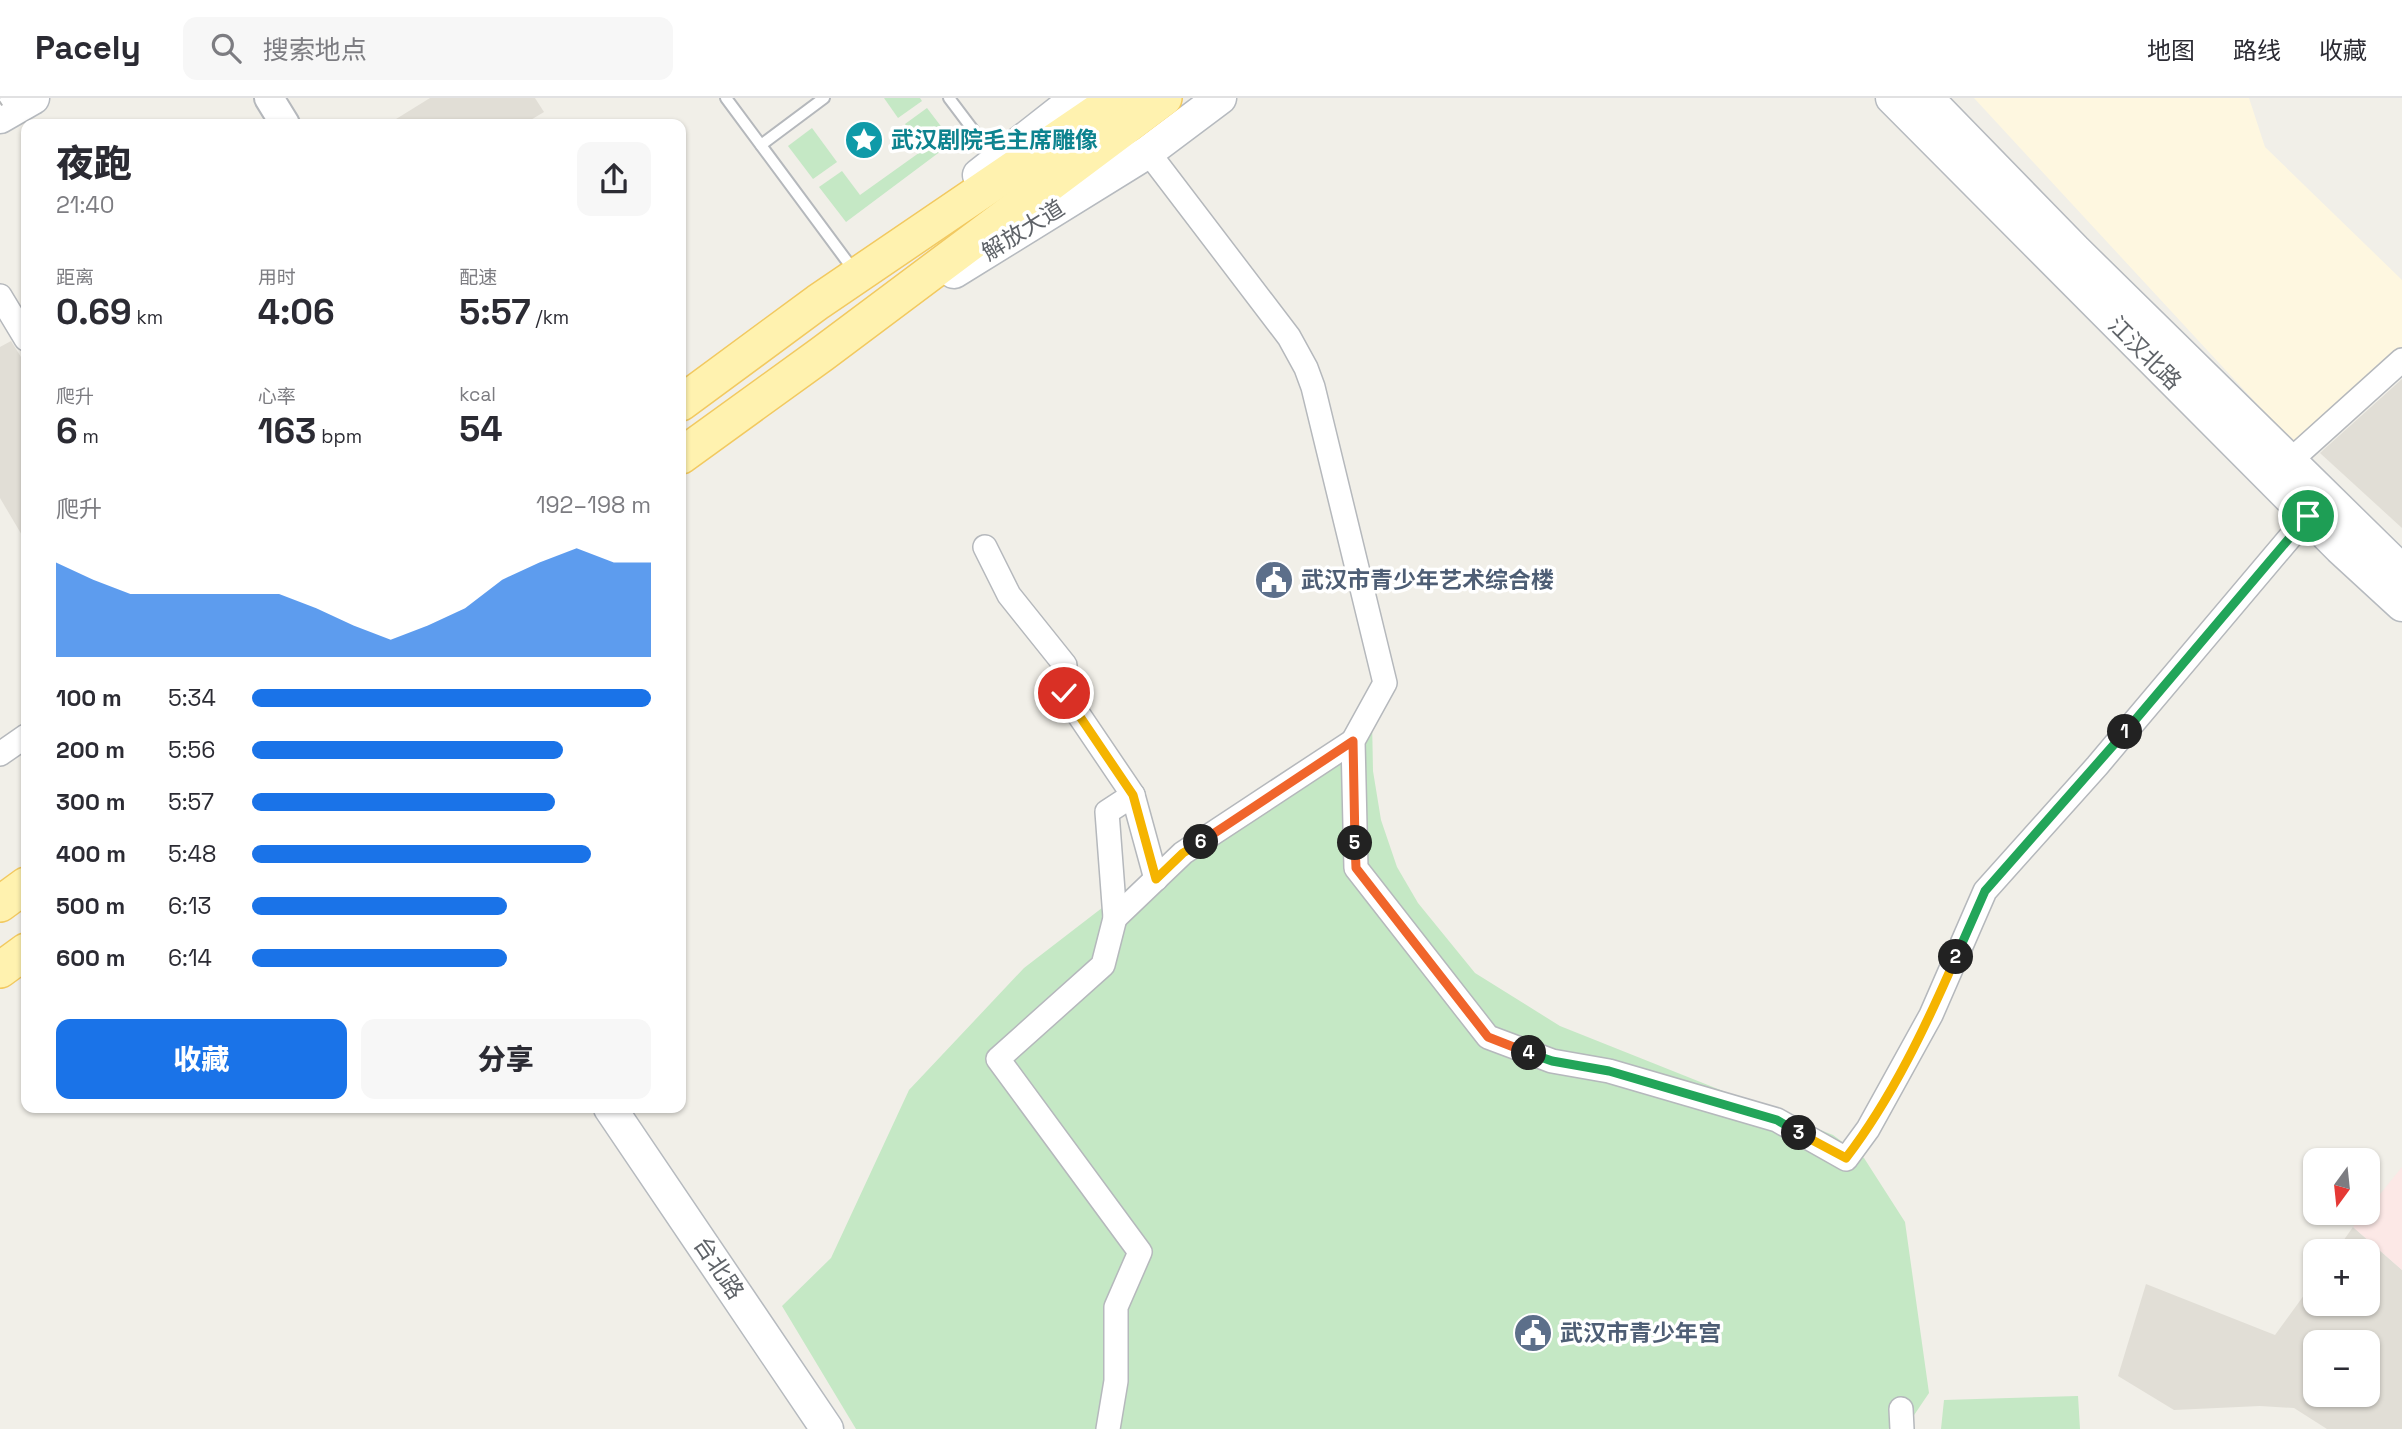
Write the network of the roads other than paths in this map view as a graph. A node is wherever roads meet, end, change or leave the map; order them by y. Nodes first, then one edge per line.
1 (33, 98) edge
2 (269, 98) edge
3 (726, 98) edge
4 (824, 98) edge
5 (949, 98) edge
6 (1077, 98) edge
7 (1118, 98) edge
8 (1164, 98) edge
9 (1220, 98) edge
10 (1892, 98) edge
11 (1927, 98) edge
12 (0, 117) edge
13 (282, 119) edge
14 (761, 145) junction
15 (1148, 152) junction
16 (997, 161) junction
17 (855, 272) junction
18 (0, 296) edge
19 (818, 302) junction
20 (21, 331) edge
21 (822, 354) junction
22 (2402, 360) edge
23 (686, 399) edge
24 (686, 452) edge
25 (2290, 461) junction
26 (2319, 508) junction
27 (985, 547) dead end
28 (2402, 571) edge
29 (2402, 605) edge
30 (21, 739) edge
31 (1353, 741) junction
32 (0, 754) edge
33 (1133, 795) junction
34 (1156, 879) junction
35 (1115, 918) junction
36 (21, 955) edge
37 (0, 970) edge
38 (613, 1113) edge
39 (827, 1429) edge
40 (1108, 1429) edge

1 - 12 main road
2 - 13 street
3 - 14 lane
4 - 14 lane
5 - 16 lane
6 - 16 main road
7 - 19 main road
8 - 21 main road, 解放大道
9 - 15 main road, 解放大道
10 - 26 main road, 江汉北路
11 - 25 main road, 江汉北路
14 - 17 lane
15 - 21 main road, 解放大道
15 - 31 street
16 - 17 main road
17 - 19 main road
18 - 20 street
19 - 23 main road
21 - 24 main road, 解放大道
22 - 25 street
25 - 26 main road, 江汉北路
26 - 28 main road, 江汉北路
26 - 29 main road, 江汉北路
26 - 31 street
27 - 33 street
30 - 32 street
31 - 34 street
33 - 34 street
33 - 35 street
34 - 35 street
35 - 40 street
36 - 37 main road
38 - 39 main road, 台北路

